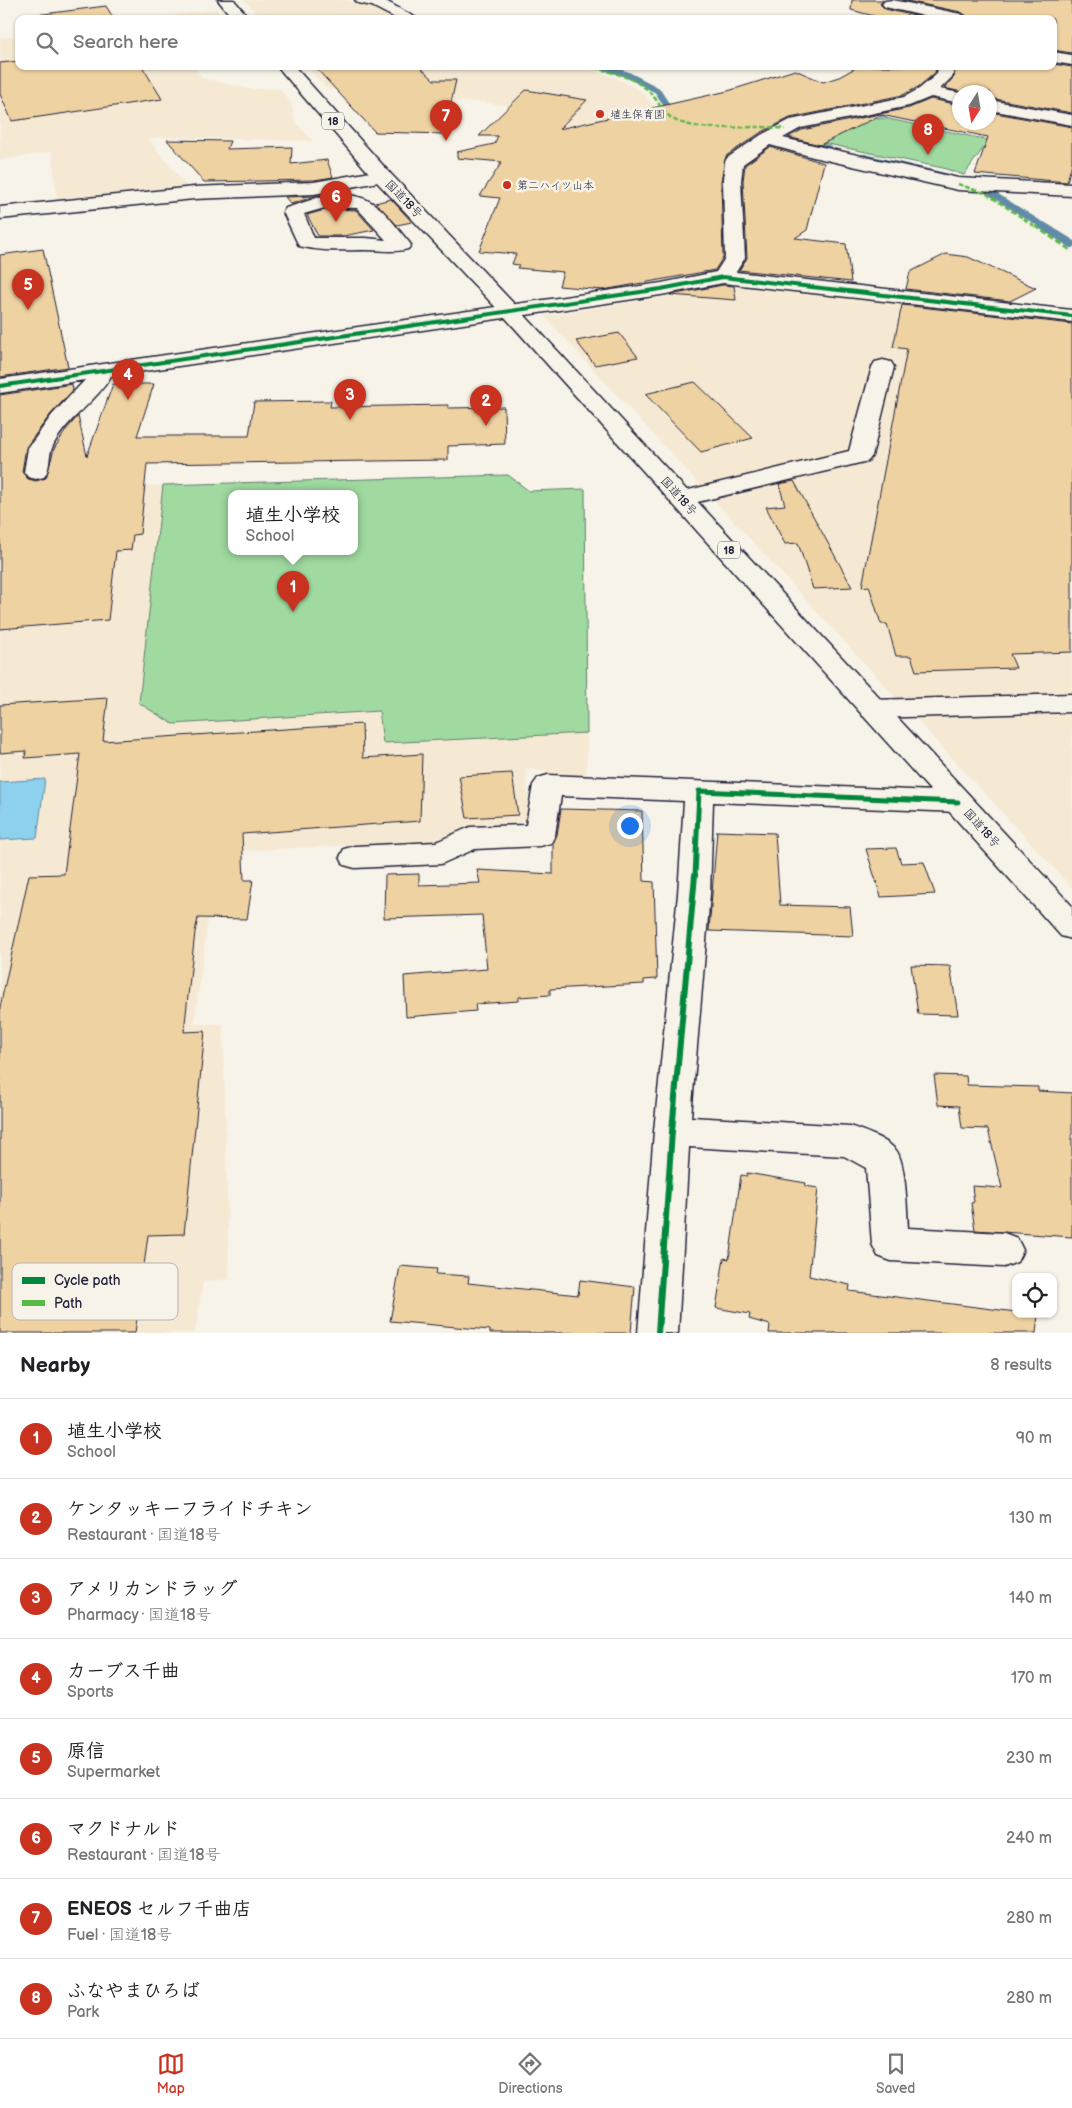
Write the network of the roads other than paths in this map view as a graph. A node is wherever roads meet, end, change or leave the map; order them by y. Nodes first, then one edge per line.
1 (226, 0) edge
2 (363, 0) edge
3 (959, 0) edge
4 (890, 4) dead end
5 (239, 15) edge
6 (402, 15) edge
7 (943, 15) edge
8 (957, 15) edge
9 (1057, 58) edge
10 (1072, 60) edge
11 (289, 70) edge
12 (946, 70) edge
13 (928, 91) junction
14 (952, 96) edge
15 (997, 106) edge
16 (1072, 120) edge
17 (767, 139) junction
18 (382, 176) junction
19 (1072, 190) edge
20 (0, 213) edge
21 (723, 277) junction
22 (510, 311) junction
23 (1072, 316) edge
24 (883, 367) dead end
25 (103, 371) junction
26 (0, 386) edge
27 (36, 472) dead end
28 (681, 499) junction
29 (1072, 703) edge
30 (874, 709) junction
31 (699, 791) junction
32 (958, 802) junction
33 (355, 858) dead end
34 (1072, 927) edge
35 (672, 1132) junction
36 (1004, 1250) dead end
37 (658, 1333) edge

1 - 5 main road
2 - 6 main road
3 - 8 main road
4 - 7 main road
9 - 10 main road
11 - 18 main road, 国道18号 / 18
12 - 13 main road
13 - 14 main road
13 - 17 main road
15 - 16 main road
17 - 19 main road
17 - 21 main road
18 - 20 main road
18 - 22 main road, 国道18号 / 18
21 - 22 main road
21 - 23 main road
22 - 25 main road
22 - 28 main road, 国道18号 / 18
24 - 28 main road
25 - 26 main road
25 - 27 main road
28 - 30 main road, 国道18号 / 18
29 - 30 main road
30 - 32 main road, 国道18号 / 18
31 - 32 main road
31 - 33 main road
31 - 35 main road
32 - 34 main road, 国道18号 / 18
35 - 36 main road
35 - 37 main road

